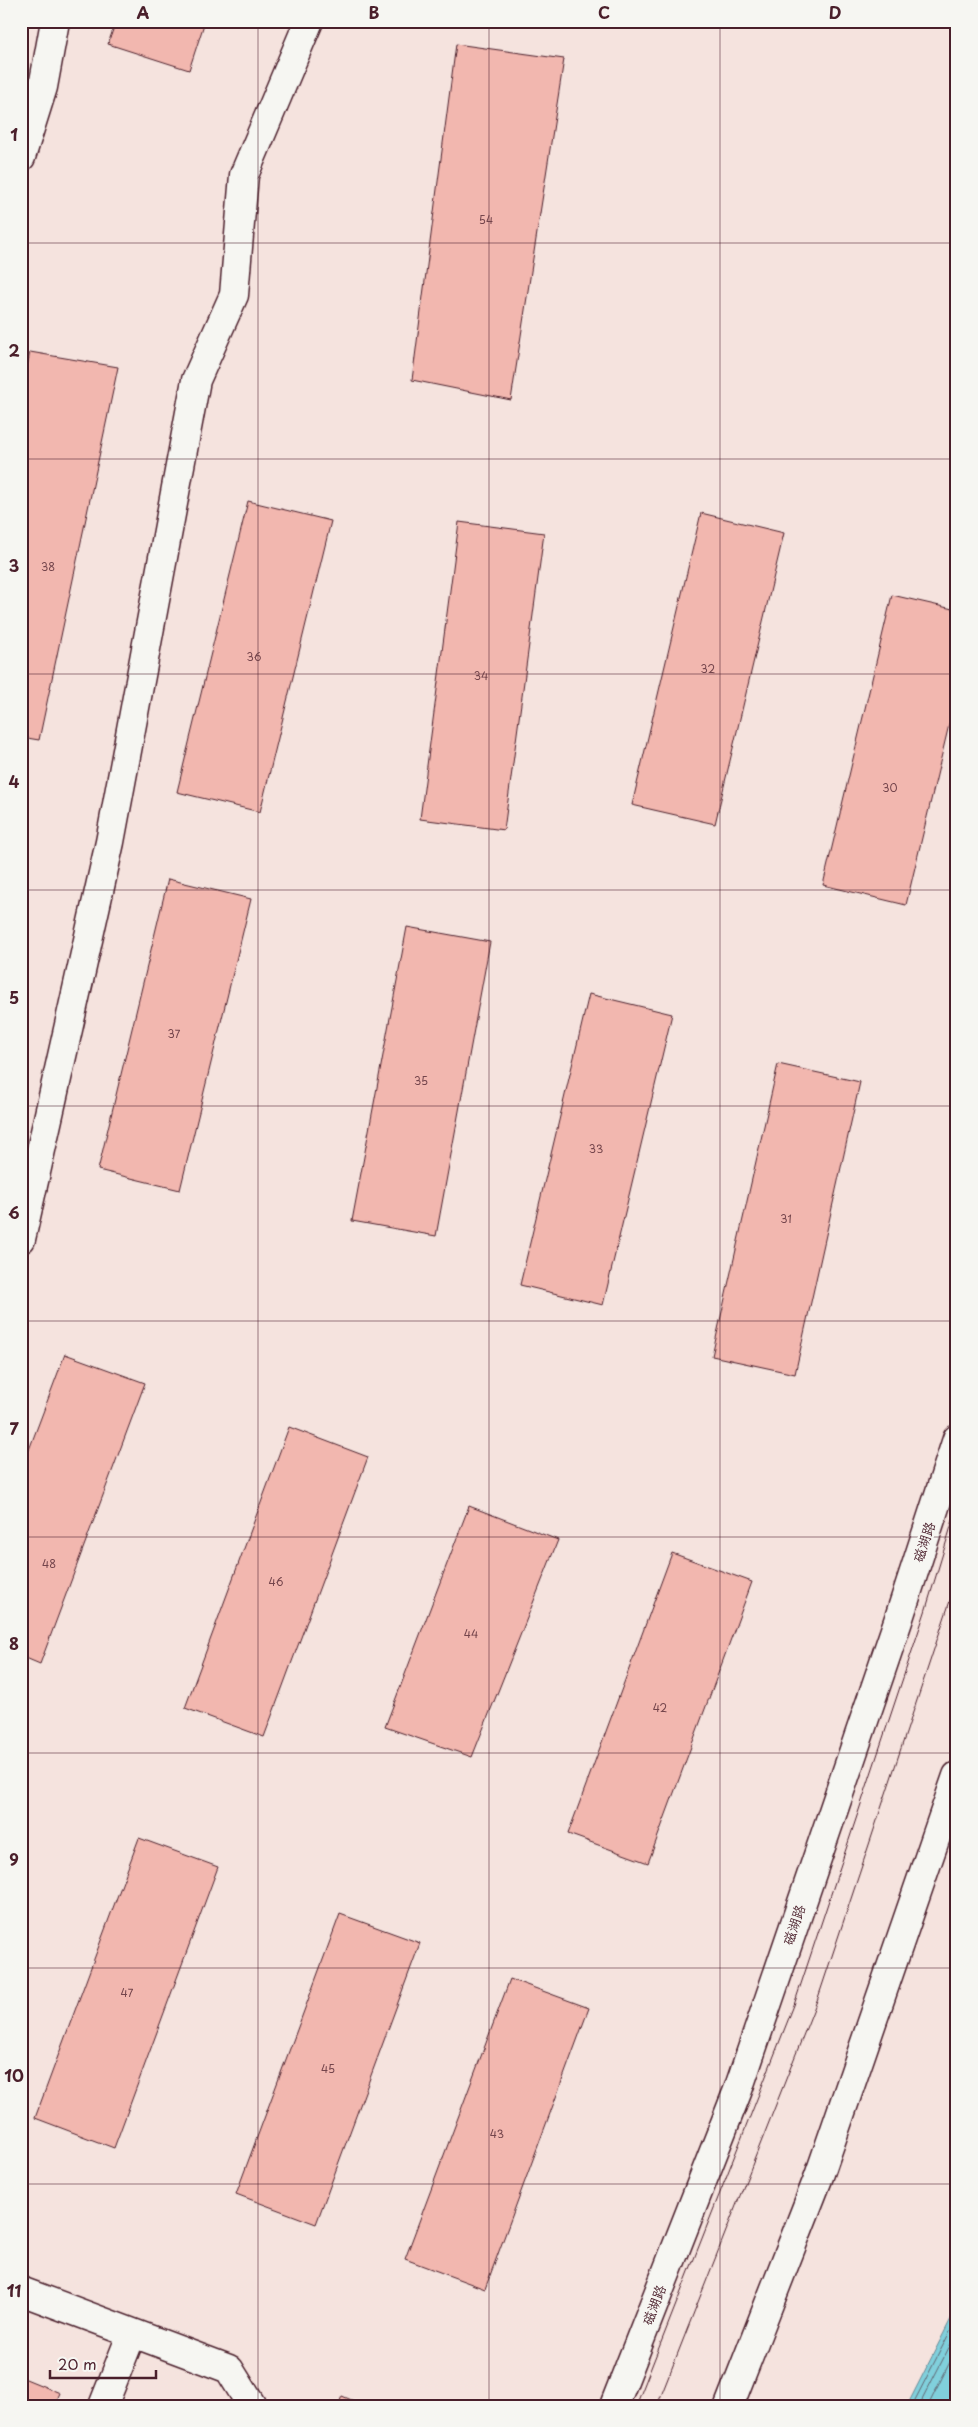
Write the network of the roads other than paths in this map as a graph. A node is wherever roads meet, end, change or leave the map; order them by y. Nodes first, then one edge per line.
1 (55, 21) edge
2 (309, 21) edge
3 (21, 157) edge
4 (21, 1239) edge
5 (957, 1439) edge
6 (957, 1776) edge
7 (21, 2291) edge
8 (132, 2333) junction
9 (103, 2406) edge
10 (252, 2406) edge
11 (614, 2406) edge
12 (729, 2406) edge

1 - 3 street
2 - 4 street
5 - 11 street, 磁湖路
6 - 12 street
7 - 8 street
8 - 9 street
8 - 10 street

